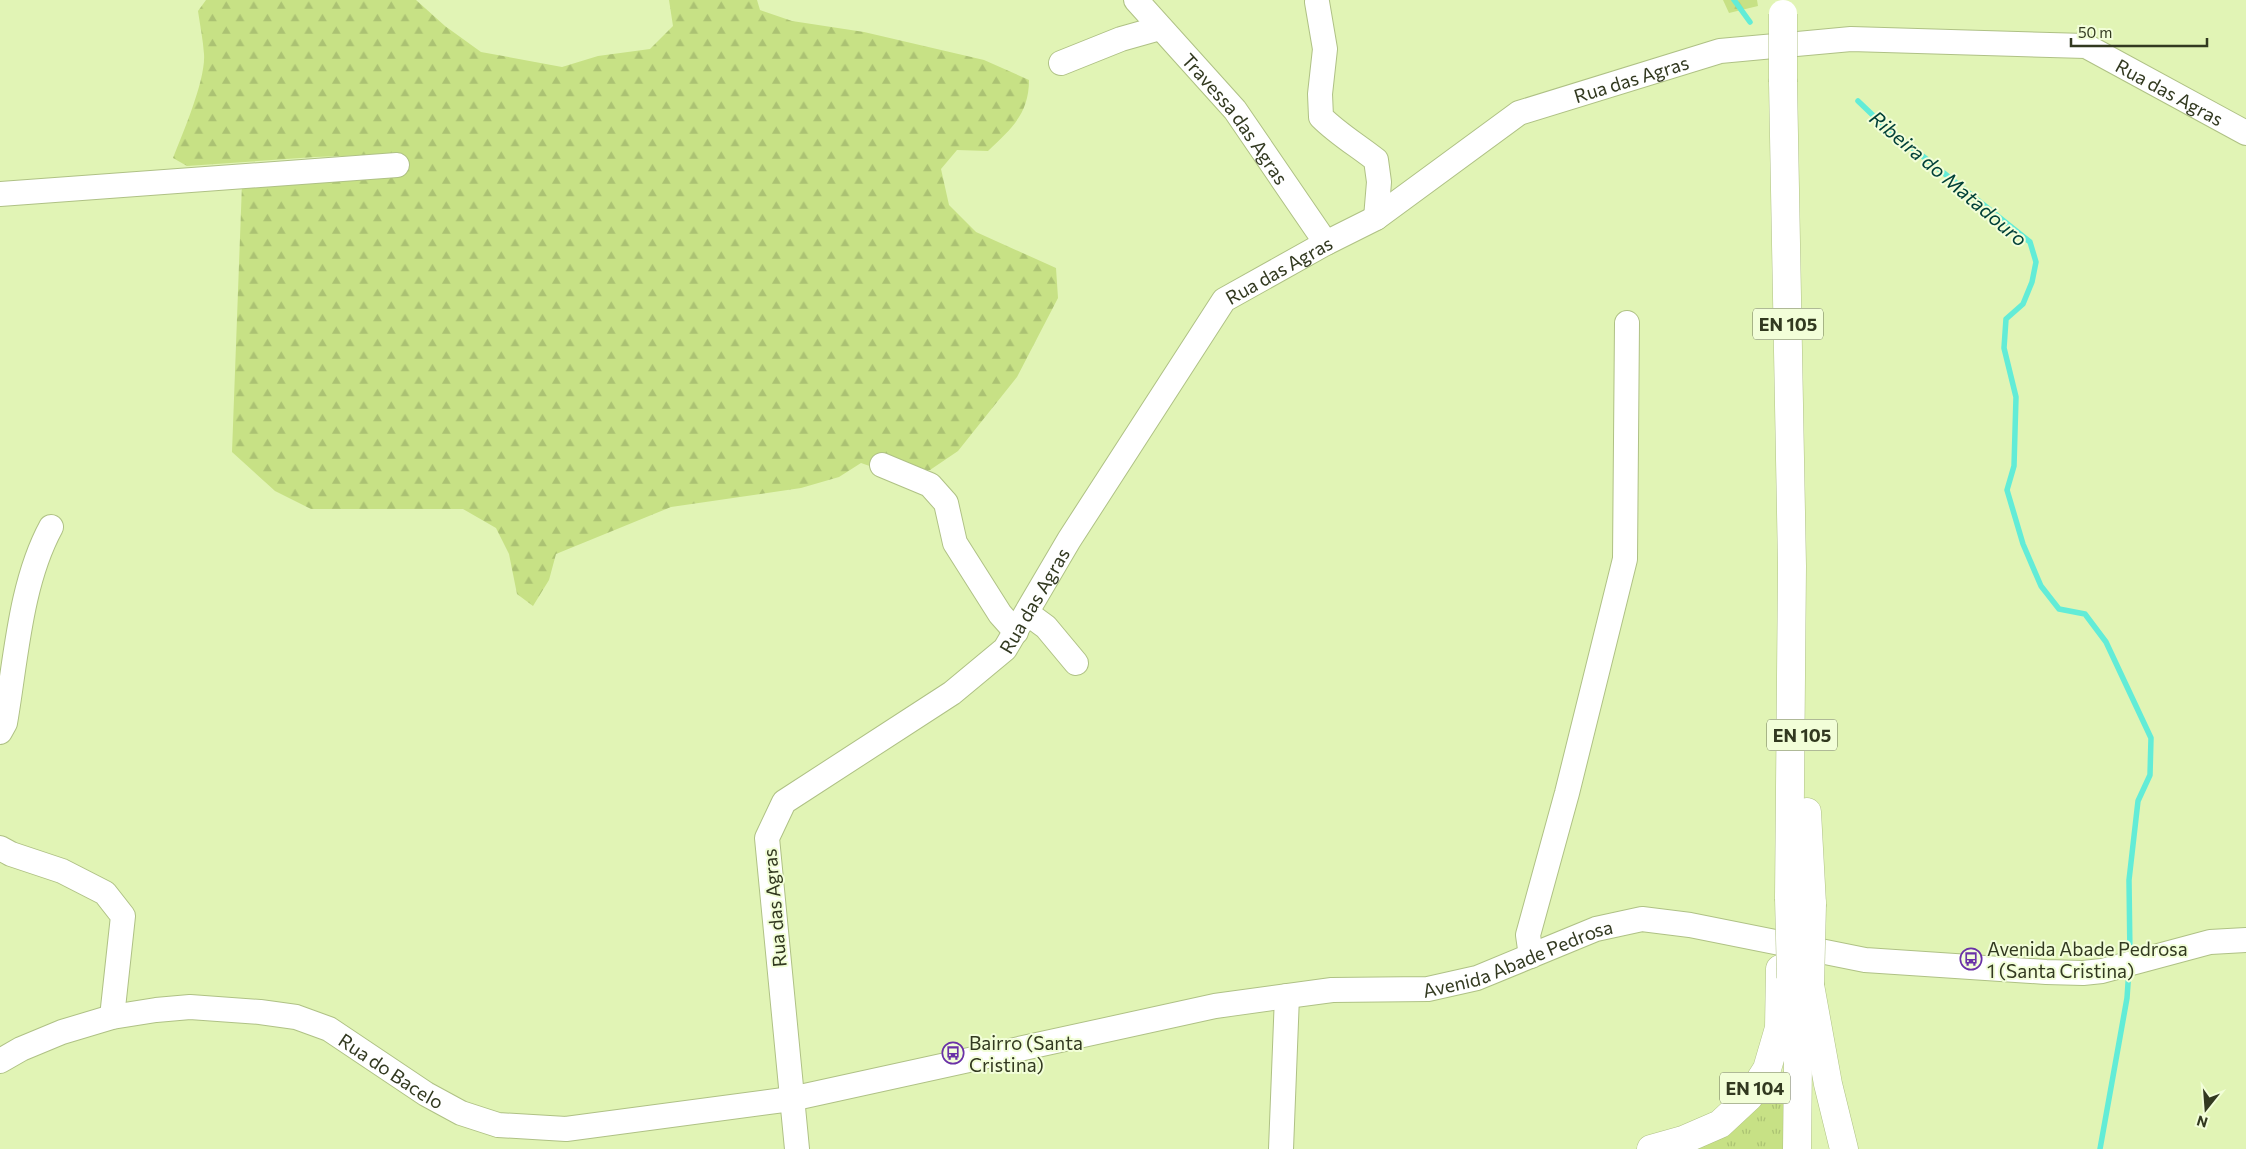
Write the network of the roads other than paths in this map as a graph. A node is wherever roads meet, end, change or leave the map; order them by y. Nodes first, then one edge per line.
1 (1136, 0) edge
2 (1318, 2) dead end
3 (1783, 7) edge
4 (1160, 28) junction
5 (1061, 63) dead end
6 (2246, 133) edge
7 (397, 165) dead end
8 (0, 194) edge
9 (1376, 218) junction
10 (1326, 243) junction
11 (1627, 323) dead end
12 (882, 464) dead end
13 (52, 527) dead end
14 (1022, 622) junction
15 (1076, 664) dead end
16 (0, 732) edge
17 (4, 853) edge
18 (1800, 901) joint
19 (2243, 937) edge
20 (1531, 956) junction
21 (1794, 977) junction
22 (1287, 996) junction
23 (112, 1017) junction
24 (0, 1061) edge
25 (791, 1099) junction
26 (797, 1149) edge
27 (1281, 1149) edge
28 (1651, 1149) edge
29 (1797, 1149) edge
30 (1812, 1149) edge
31 (1844, 1149) edge

1 - 4 street, Travessa das Agras
2 - 9 street
3 - 18 main road, EN 105, bridge
4 - 5 street
4 - 10 street, Travessa das Agras
6 - 9 street, Rua das Agras
7 - 8 street
9 - 10 street, Rua das Agras
10 - 14 street, Rua das Agras
11 - 20 street
12 - 14 street
13 - 16 street
14 - 15 street
14 - 25 street, Rua das Agras
17 - 23 street
18 - 21 main road, EN 104, bridge
19 - 20 street, Avenida Abade Pedrosa
20 - 22 street, Avenida Abade Pedrosa
21 - 28 main road, EN 104
21 - 29 main road
21 - 30 main road
21 - 31 main road, EN 104
22 - 25 street, Avenida Abade Pedrosa
22 - 27 street
23 - 24 street, Rua do Bacelo
23 - 25 street, Rua do Bacelo
25 - 26 street, Rua das Agras

